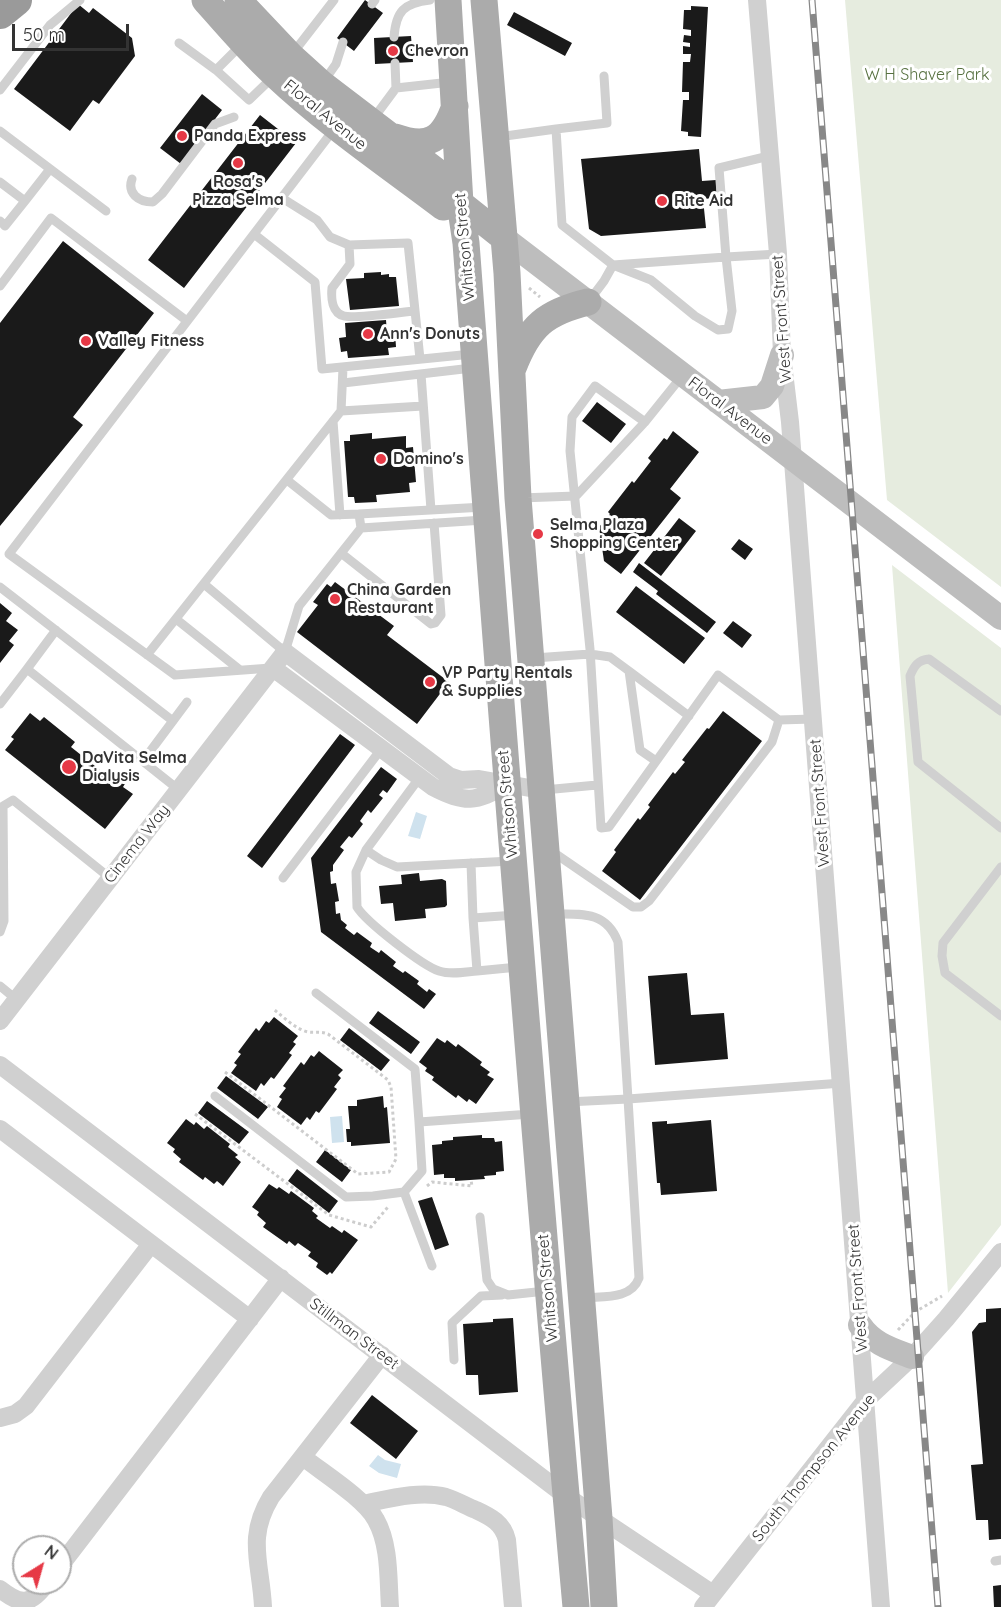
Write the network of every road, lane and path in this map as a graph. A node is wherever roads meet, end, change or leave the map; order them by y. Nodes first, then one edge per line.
1 (16, 0) edge
2 (80, 0) edge
3 (206, 0) edge
4 (238, 0) edge
5 (334, 0) edge
6 (430, 0) edge
7 (448, 0) edge
8 (484, 0) edge
9 (757, 0) edge
10 (0, 13) edge
11 (252, 34) junction
12 (394, 37) dead end
13 (343, 42) dead end
14 (179, 43) dead end
15 (395, 63) dead end
16 (283, 65) junction
17 (216, 70) junction
18 (604, 76) dead end
19 (322, 84) junction
20 (396, 88) junction
21 (0, 90) edge
22 (454, 94) junction
23 (234, 117) dead end
24 (337, 126) junction
25 (381, 128) junction
26 (556, 129) junction
27 (0, 131) edge
28 (495, 137) junction
29 (770, 156) junction
30 (50, 169) junction
31 (132, 179) dead end
32 (0, 182) edge
33 (282, 198) junction
34 (25, 201) junction
35 (460, 203) junction
36 (106, 211) dead end
37 (0, 221) edge
38 (254, 234) junction
39 (504, 238) junction
40 (349, 245) junction
41 (778, 254) junction
42 (726, 257) junction
43 (613, 264) junction
44 (523, 284) dead end
45 (0, 286) edge
46 (545, 300) dead end
47 (588, 302) junction
48 (415, 311) junction
49 (187, 321) junction
50 (783, 355) junction
51 (420, 359) junction
52 (475, 361) junction
53 (343, 368) junction
54 (513, 369) junction
55 (421, 374) junction
56 (682, 376) junction
57 (343, 382) junction
58 (718, 402) junction
59 (423, 406) junction
60 (341, 411) junction
61 (333, 421) junction
62 (645, 422) junction
63 (793, 458) junction
64 (287, 480) junction
65 (576, 495) junction
66 (518, 498) junction
67 (431, 510) junction
68 (487, 513) junction
69 (359, 514) junction
70 (340, 515) junction
71 (434, 523) junction
72 (361, 528) junction
73 (0, 547) edge
74 (341, 553) junction
75 (9, 554) junction
76 (204, 584) junction
77 (0, 587) edge
78 (1001, 618) edge
79 (176, 619) junction
80 (56, 630) junction
81 (530, 647) junction
82 (285, 652) junction
83 (590, 654) junction
84 (147, 655) junction
85 (273, 668) junction
86 (27, 669) junction
87 (240, 670) junction
88 (629, 671) junction
89 (187, 702) dead end
90 (0, 704) edge
91 (1001, 711) edge
92 (689, 716) junction
93 (813, 719) junction
94 (779, 720) junction
95 (173, 721) junction
96 (382, 748) junction
97 (142, 761) junction
98 (656, 761) junction
99 (420, 777) junction
100 (506, 785) junction
101 (597, 785) junction
102 (179, 790) junction
103 (541, 790) junction
104 (1001, 828) edge
105 (546, 847) junction
106 (366, 850) junction
107 (513, 861) junction
108 (471, 863) junction
109 (1001, 867) edge
110 (111, 878) junction
111 (283, 878) dead end
112 (551, 914) junction
113 (518, 915) junction
114 (474, 918) junction
115 (0, 932) edge
116 (522, 966) junction
117 (477, 971) junction
118 (0, 986) edge
119 (316, 993) dead end
120 (17, 1000) junction
121 (273, 1010) dead end
122 (1001, 1016) edge
123 (0, 1021) edge
124 (0, 1065) edge
125 (225, 1072) dead end
126 (842, 1083) junction
127 (214, 1096) dead end
128 (628, 1099) junction
129 (566, 1102) junction
130 (534, 1113) junction
131 (419, 1122) junction
132 (0, 1129) edge
133 (539, 1177) junction
134 (404, 1192) junction
135 (480, 1217) dead end
136 (151, 1244) junction
137 (1001, 1252) edge
138 (432, 1266) dead end
139 (281, 1278) junction
140 (547, 1291) junction
141 (508, 1295) junction
142 (942, 1296) dead end
143 (581, 1298) junction
144 (250, 1319) junction
145 (861, 1325) junction
146 (896, 1333) dead end
147 (382, 1355) junction
148 (912, 1356) junction
149 (454, 1360) dead end
150 (865, 1401) junction
151 (0, 1418) edge
152 (303, 1457) junction
153 (566, 1496) junction
154 (363, 1504) junction
155 (599, 1518) junction
156 (72, 1550) edge
157 (0, 1589) edge
158 (37, 1595) edge
159 (708, 1600) edge
160 (263, 1607) edge
161 (390, 1607) edge
162 (513, 1607) edge
163 (576, 1607) edge
164 (604, 1607) edge
165 (881, 1607) edge

1 - 10 highway
2 - 21 lane
3 - 11 main road, Floral Avenue
4 - 11 main road, Floral Avenue
5 - 16 lane
6 - 12 lane
7 - 22 main road, Whitson Street
8 - 28 main road, Whitson Street
9 - 29 street, West Front Street
11 - 16 main road, Floral Avenue
11 - 17 lane
13 - 19 lane
14 - 17 lane
15 - 20 lane
16 - 17 lane
16 - 19 main road, Floral Avenue
16 - 24 main road, Floral Avenue
18 - 26 lane
19 - 24 lane
19 - 25 main road, Floral Avenue
20 - 22 lane
20 - 25 lane
22 - 25 main road
22 - 35 main road, Whitson Street
23 - 31 lane
24 - 33 lane
24 - 35 main road, Floral Avenue
25 - 35 main road, Floral Avenue
26 - 28 lane
26 - 43 lane
27 - 30 lane
28 - 39 main road, Whitson Street
29 - 41 street, West Front Street
29 - 42 lane
30 - 34 lane
30 - 36 lane
32 - 34 lane
33 - 38 lane
33 - 40 lane
34 - 37 lane
35 - 39 main road, Floral Avenue
35 - 52 main road, Whitson Street
38 - 49 lane
38 - 53 lane
39 - 47 main road, Floral Avenue
39 - 54 main road, Whitson Street
40 - 48 lane
40 - 48 lane
41 - 42 lane
41 - 50 street, West Front Street
42 - 43 lane
42 - 43 lane
43 - 47 lane
44 - 46 path
45 - 49 lane
47 - 54 main road
47 - 56 main road, Floral Avenue
48 - 51 lane
49 - 75 lane
50 - 58 main road
50 - 63 street, West Front Street
51 - 52 lane
51 - 53 lane
52 - 55 lane
52 - 66 main road
52 - 68 main road, Whitson Street
53 - 57 lane
54 - 66 main road, Whitson Street
55 - 57 lane
55 - 59 lane
56 - 58 main road, Floral Avenue
56 - 62 lane
57 - 60 lane
58 - 63 main road, Floral Avenue
59 - 60 lane
59 - 67 lane
60 - 61 lane
61 - 64 lane
61 - 70 lane
62 - 65 lane
62 - 65 lane
63 - 78 main road, Floral Avenue
63 - 93 street, West Front Street
64 - 70 lane
64 - 76 lane
65 - 66 lane
65 - 83 lane
66 - 81 main road, Whitson Street
67 - 68 lane
67 - 69 lane
68 - 71 lane
68 - 81 main road
68 - 100 main road, Whitson Street
69 - 70 lane
69 - 72 lane
71 - 72 lane
71 - 74 lane
72 - 74 lane
73 - 75 lane
74 - 82 lane
75 - 84 lane
76 - 79 lane
76 - 82 lane
77 - 80 lane
79 - 84 lane
79 - 87 lane
80 - 86 lane
80 - 95 lane
81 - 83 lane
81 - 103 main road, Whitson Street
82 - 85 street, Cinema Way
82 - 100 street
83 - 88 lane
83 - 101 lane
84 - 87 lane
85 - 87 lane
85 - 96 street
85 - 102 street, Cinema Way
86 - 90 lane
86 - 97 lane
88 - 92 lane
88 - 98 lane
89 - 95 lane
91 - 104 lane
92 - 94 lane
92 - 98 lane
93 - 94 lane
93 - 126 street, West Front Street
94 - 105 lane
95 - 97 lane
96 - 99 street
96 - 111 lane
97 - 102 lane
98 - 101 lane
99 - 100 street
99 - 106 lane
100 - 103 street
100 - 107 main road, Whitson Street
101 - 103 lane
102 - 110 street, Cinema Way
103 - 105 main road, Whitson Street
105 - 112 main road, Whitson Street
106 - 108 lane
106 - 117 lane
107 - 108 lane
107 - 113 main road, Whitson Street
108 - 114 lane
109 - 122 lane
110 - 115 lane
110 - 120 street, Cinema Way
112 - 128 lane
112 - 129 main road, Whitson Street
113 - 114 lane
113 - 116 main road, Whitson Street
114 - 117 lane
116 - 117 lane
116 - 129 main road
116 - 130 main road, Whitson Street
118 - 120 lane
119 - 131 lane
120 - 123 street, Cinema Way
121 - 125 path
124 - 139 street, Stillman Street
126 - 128 lane
126 - 145 street, West Front Street
127 - 134 lane
128 - 129 lane
128 - 143 lane
129 - 143 main road, Whitson Street
130 - 131 lane
130 - 133 main road, Whitson Street
131 - 134 lane
132 - 136 street
133 - 140 main road, Whitson Street
133 - 143 main road
134 - 138 lane
135 - 141 lane
136 - 144 street
136 - 151 street
137 - 148 street, South Thompson Avenue
139 - 144 street
139 - 147 street, Stillman Street
140 - 141 lane
140 - 153 main road, Whitson Street
141 - 149 lane
142 - 146 path
143 - 155 main road, Whitson Street
144 - 156 street
145 - 148 main road
145 - 150 street, West Front Street
147 - 152 street
147 - 153 street, Stillman Street
148 - 150 street, South Thompson Avenue
150 - 159 street, South Thompson Avenue
150 - 165 street, West Front Street
152 - 154 street
152 - 160 street
153 - 155 street, Stillman Street
153 - 163 main road, Whitson Street
154 - 161 street
154 - 162 street
155 - 159 street, Stillman Street
155 - 164 main road, Whitson Street
157 - 158 street

